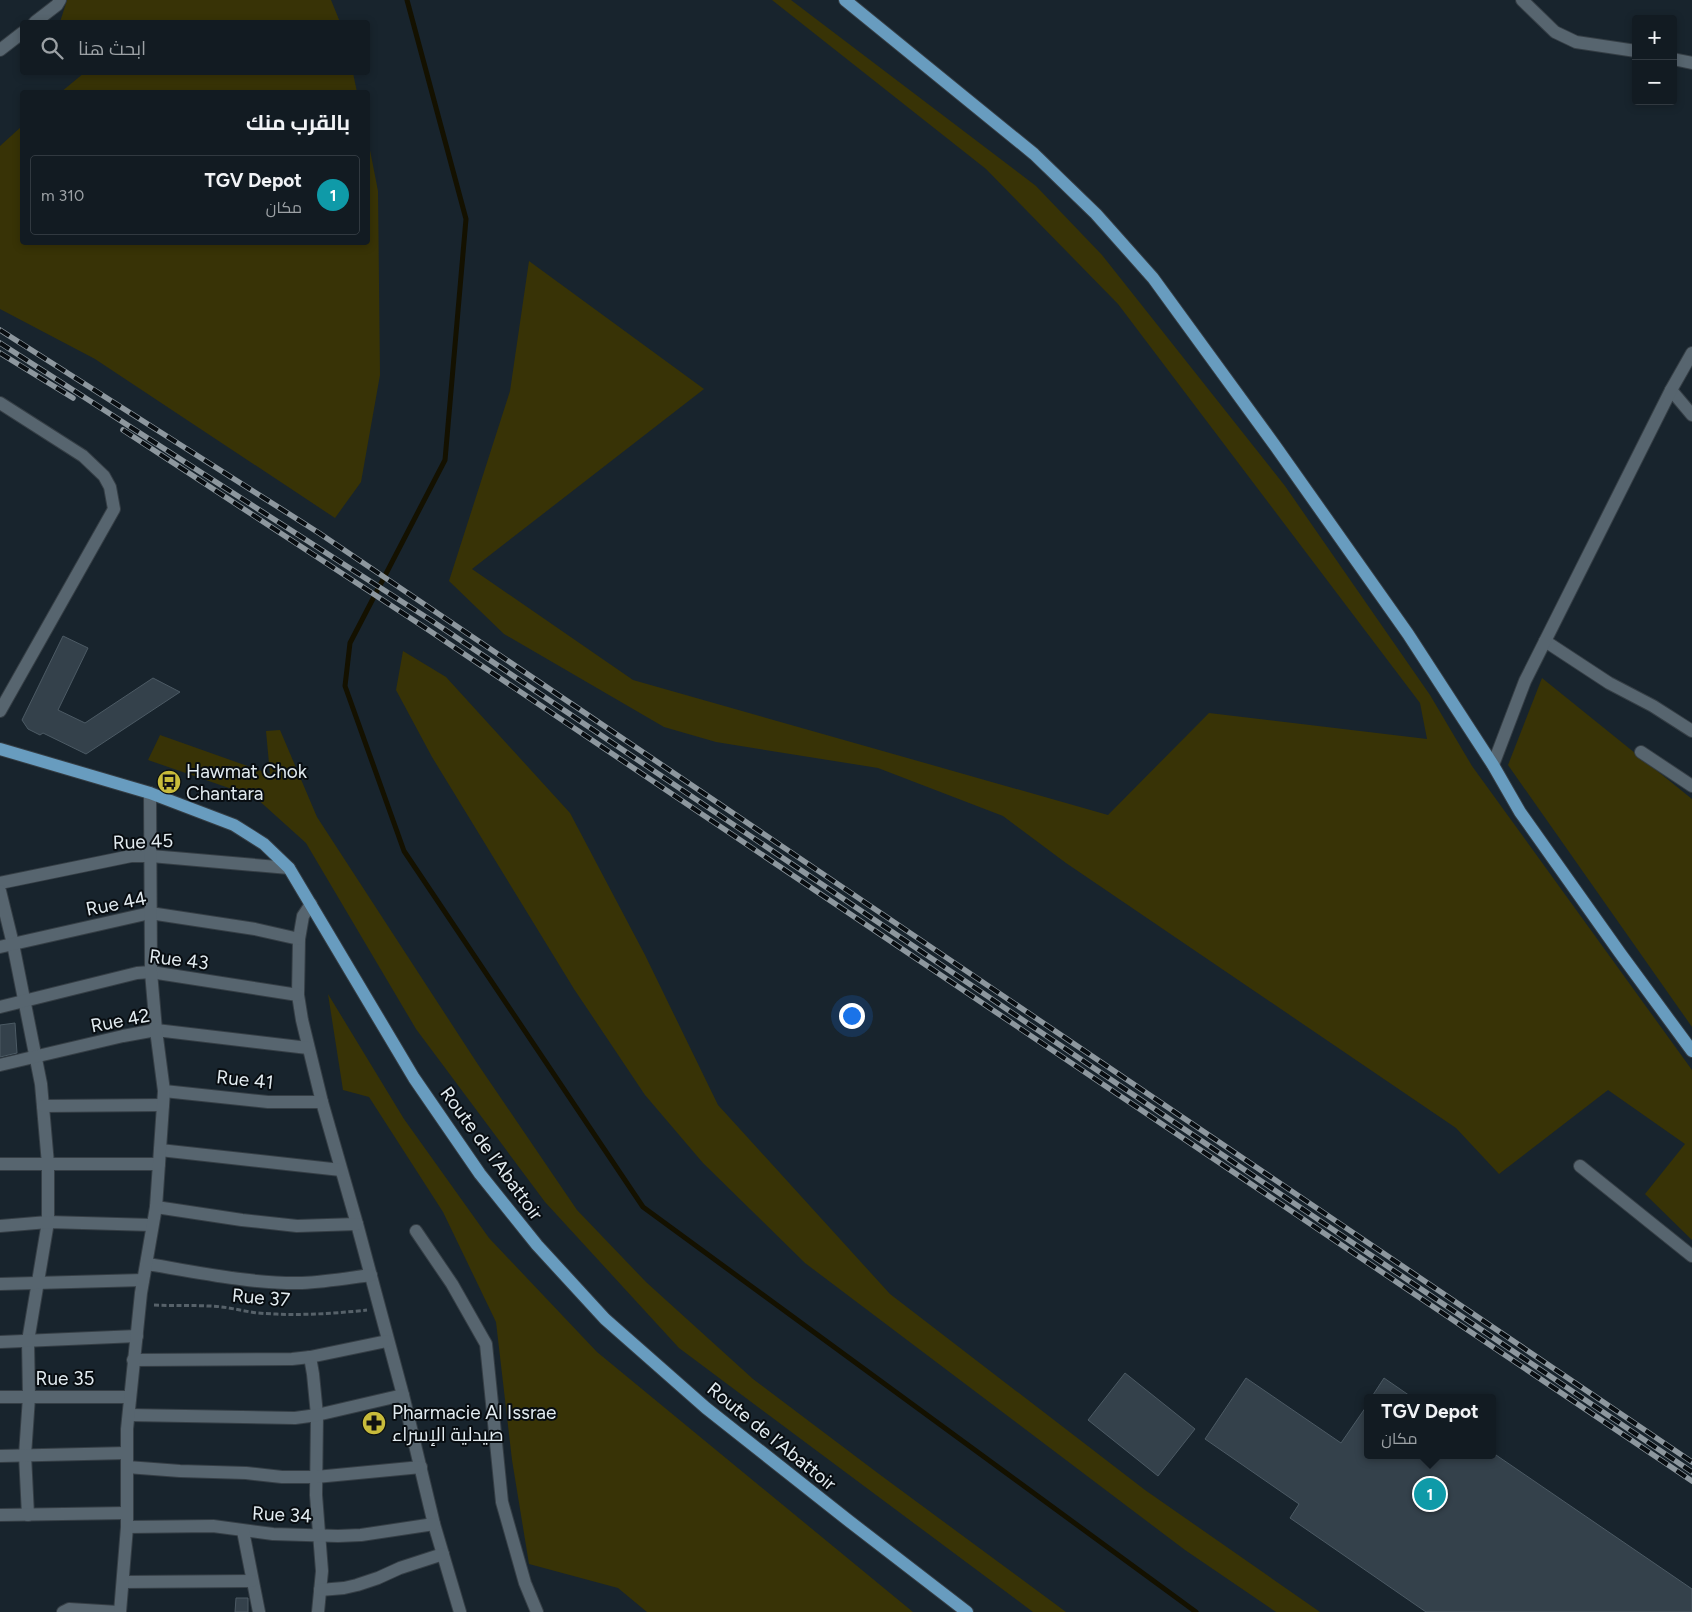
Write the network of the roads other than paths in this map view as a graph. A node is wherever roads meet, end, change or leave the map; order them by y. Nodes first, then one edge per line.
1 (60, 0) edge
2 (845, 0) edge
3 (1522, 0) edge
4 (37, 20) edge
5 (20, 35) edge
6 (0, 50) edge
7 (1632, 50) edge
8 (1677, 60) edge
9 (1692, 63) edge
10 (1692, 353) edge
11 (1671, 390) junction
12 (0, 403) edge
13 (1692, 415) edge
14 (1545, 641) junction
15 (0, 711) edge
16 (1692, 731) edge
17 (0, 749) edge
18 (1641, 752) dead end
19 (1493, 765) junction
20 (1692, 786) edge
21 (150, 793) junction
22 (151, 856) junction
23 (289, 868) junction
24 (0, 883) edge
25 (0, 891) edge
26 (311, 904) junction
27 (150, 912) junction
28 (299, 939) junction
29 (13, 944) junction
30 (0, 947) edge
31 (152, 972) junction
32 (298, 995) junction
33 (25, 1000) junction
34 (0, 1007) edge
35 (156, 1030) junction
36 (308, 1048) junction
37 (1692, 1051) edge
38 (36, 1057) junction
39 (0, 1065) edge
40 (164, 1091) junction
41 (322, 1102) junction
42 (163, 1105) junction
43 (43, 1106) junction
44 (160, 1150) junction
45 (0, 1164) edge
46 (48, 1164) junction
47 (159, 1164) junction
48 (1580, 1166) dead end
49 (341, 1170) junction
50 (156, 1207) junction
51 (48, 1222) junction
52 (357, 1224) junction
53 (152, 1225) junction
54 (0, 1226) edge
55 (416, 1231) dead end
56 (1692, 1256) edge
57 (147, 1264) junction
58 (371, 1275) junction
59 (143, 1280) junction
60 (38, 1282) junction
61 (0, 1284) edge
62 (137, 1336) junction
63 (28, 1341) junction
64 (387, 1341) junction
65 (0, 1342) edge
66 (310, 1357) junction
67 (133, 1360) junction
68 (403, 1395) junction
69 (0, 1397) edge
70 (29, 1397) junction
71 (130, 1397) junction
72 (129, 1414) junction
73 (317, 1415) junction
74 (127, 1453) junction
75 (25, 1455) junction
76 (0, 1456) edge
77 (127, 1467) junction
78 (421, 1467) junction
79 (316, 1477) junction
80 (127, 1513) junction
81 (0, 1515) edge
82 (28, 1515) junction
83 (434, 1524) junction
84 (127, 1527) junction
85 (243, 1531) junction
86 (320, 1535) junction
87 (443, 1554) junction
88 (252, 1581) junction
89 (123, 1582) junction
90 (320, 1590) junction
91 (64, 1612) edge
92 (119, 1612) edge
93 (259, 1612) edge
94 (318, 1612) edge
95 (460, 1612) edge
96 (537, 1612) edge
97 (967, 1612) edge

1 - 4 street
2 - 19 main road
3 - 7 street
5 - 6 street
8 - 9 street
10 - 11 street
11 - 13 street
11 - 14 street
12 - 15 street
14 - 16 street
14 - 19 street
17 - 21 main road, Route de l’Abattoir
18 - 20 street
19 - 37 main road
21 - 22 street
21 - 23 main road, Route de l’Abattoir
22 - 23 street, Rue 45
22 - 24 street, Rue 45
22 - 27 street
23 - 26 main road, Route de l’Abattoir
25 - 29 street
26 - 28 street
26 - 97 main road, Route de l’Abattoir
27 - 28 street, Rue 44
27 - 29 street, Rue 44
27 - 31 street
28 - 32 street
29 - 30 street, Rue 44
29 - 33 street
31 - 32 street, Rue 43
31 - 33 street, Rue 43
31 - 35 street
32 - 36 street
33 - 34 street, Rue 43
33 - 38 street
35 - 36 street, Rue 42
35 - 38 street, Rue 42
35 - 40 street
36 - 41 street
38 - 39 street, Rue 42
38 - 43 street
40 - 41 street, Rue 41
40 - 42 street
41 - 49 street
42 - 43 street
42 - 44 street
43 - 46 street
44 - 47 street
44 - 49 street
45 - 46 street
46 - 47 street
46 - 51 street
47 - 50 street
48 - 56 street
49 - 52 street
50 - 52 street
50 - 53 street
51 - 53 street
51 - 54 street
51 - 60 street
52 - 58 street
53 - 57 street
55 - 96 street
57 - 58 street
57 - 59 street
58 - 64 street
59 - 60 street
59 - 62 street
60 - 61 street
60 - 63 street
62 - 63 street
62 - 67 street
63 - 65 street
63 - 70 street
64 - 66 street
64 - 68 street
66 - 67 street
66 - 73 street
67 - 71 street
68 - 73 street
68 - 78 street
69 - 70 street, Rue 35
70 - 71 street, Rue 35
70 - 75 street
71 - 72 street
72 - 73 street
72 - 74 street
73 - 79 street
74 - 75 street
74 - 77 street
75 - 76 street
75 - 82 street
77 - 79 street
77 - 80 street
78 - 79 street
78 - 83 street
79 - 86 street
80 - 82 street
80 - 84 street
81 - 82 street
83 - 86 street, Rue 34
83 - 87 street
84 - 85 street, Rue 34
84 - 89 street
85 - 86 street, Rue 34
85 - 88 street
86 - 90 street
87 - 90 street
87 - 95 street
88 - 89 street
88 - 93 street
89 - 92 street
90 - 94 street
91 - 92 street

